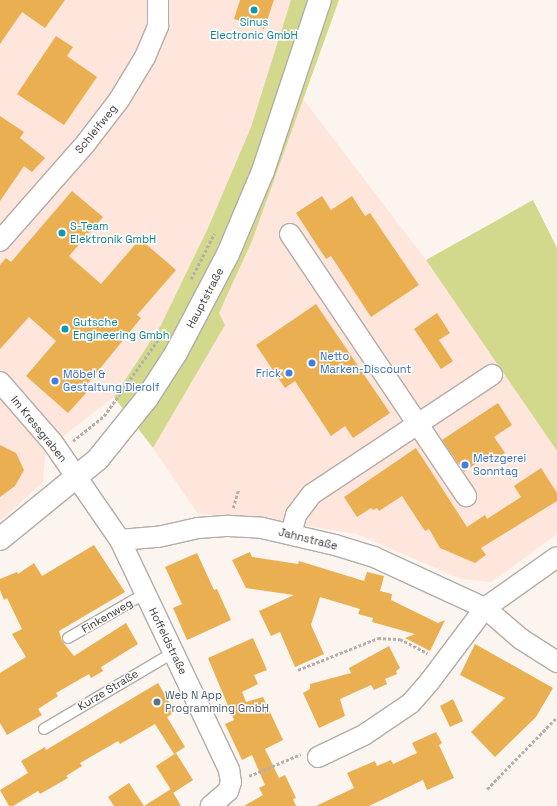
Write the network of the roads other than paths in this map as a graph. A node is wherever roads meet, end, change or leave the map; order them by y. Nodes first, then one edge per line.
1 (158, 0) edge
2 (320, 0) edge
3 (290, 234) dead end
4 (0, 241) edge
5 (492, 374) dead end
6 (0, 382) edge
7 (419, 424) junction
8 (78, 477) junction
9 (466, 496) dead end
10 (290, 534) junction
11 (0, 539) edge
12 (120, 540) junction
13 (557, 558) edge
14 (146, 594) junction
15 (485, 608) junction
16 (68, 638) dead end
17 (174, 652) junction
18 (557, 662) edge
19 (44, 729) dead end
20 (318, 757) road end
21 (211, 806) edge

1 - 4 street, Schleifweg
2 - 8 main road, Hauptstraße
3 - 7 street
5 - 7 street
6 - 8 street, Im Kressgraben
7 - 9 street
7 - 10 street
8 - 11 main road, Hauptstraße
8 - 12 street, Hoffeldstraße
10 - 12 street, Jahnstraße
10 - 15 street, Jahnstraße
12 - 14 street, Hoffeldstraße
13 - 15 street
14 - 16 lane, Finkenweg
14 - 17 street, Hoffeldstraße
15 - 18 street, Jahnstraße
15 - 20 street
17 - 19 lane, Kurze Straße
17 - 21 street, Hoffeldstraße

